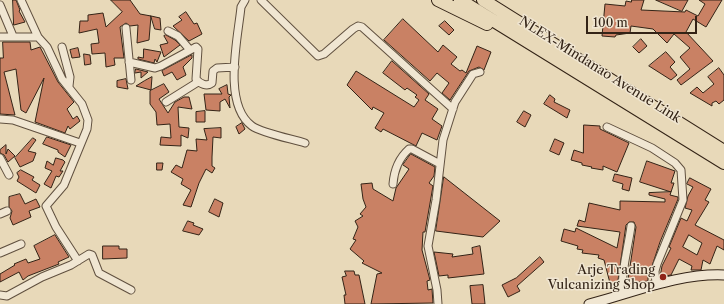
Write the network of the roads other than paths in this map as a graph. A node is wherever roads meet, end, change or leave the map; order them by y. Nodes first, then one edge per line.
1 (21, 0) edge
2 (245, 0) edge
3 (261, 0) edge
4 (438, 0) edge
5 (460, 0) edge
6 (483, 0) edge
7 (0, 5) edge
8 (126, 28) dead end
9 (168, 32) dead end
10 (13, 36) junction
11 (0, 37) edge
12 (38, 38) junction
13 (62, 47) dead end
14 (190, 50) junction
15 (550, 56) junction
16 (129, 62) junction
17 (234, 67) junction
18 (480, 72) dead end
19 (131, 80) dead end
20 (198, 82) junction
21 (69, 86) junction
22 (166, 102) dead end
23 (453, 109) junction
24 (0, 119) edge
25 (607, 127) dead end
26 (80, 143) junction
27 (305, 144) dead end
28 (724, 151) edge
29 (0, 158) edge
30 (724, 163) edge
31 (440, 164) junction
32 (9, 175) dead end
33 (392, 184) dead end
34 (7, 211) dead end
35 (0, 214) edge
36 (631, 226) dead end
37 (21, 244) dead end
38 (0, 253) edge
39 (78, 261) junction
40 (724, 275) edge
41 (656, 285) junction
42 (131, 290) dead end
43 (622, 294) junction
44 (0, 295) edge
45 (438, 304) edge
46 (589, 304) edge

1 - 12 street
2 - 17 street
3 - 23 street
4 - 15 highway
5 - 15 highway, NLEX-Mindanao Avenue Link
6 - 28 highway, NLEX-Mindanao Avenue Link
7 - 10 street
8 - 16 street
9 - 14 street
10 - 11 street
10 - 12 street
12 - 21 street
13 - 21 street
14 - 16 street
14 - 20 street
15 - 30 highway, NLEX-Mindanao Avenue Link
16 - 19 street
17 - 20 street
17 - 27 street
18 - 23 street
20 - 22 street
21 - 26 street
23 - 31 street
24 - 26 street
25 - 41 street
26 - 39 street
29 - 32 street
31 - 33 street
31 - 45 street
34 - 35 street
36 - 43 street
37 - 38 street
39 - 42 street
39 - 44 street
40 - 41 main road
41 - 43 main road
43 - 46 main road

